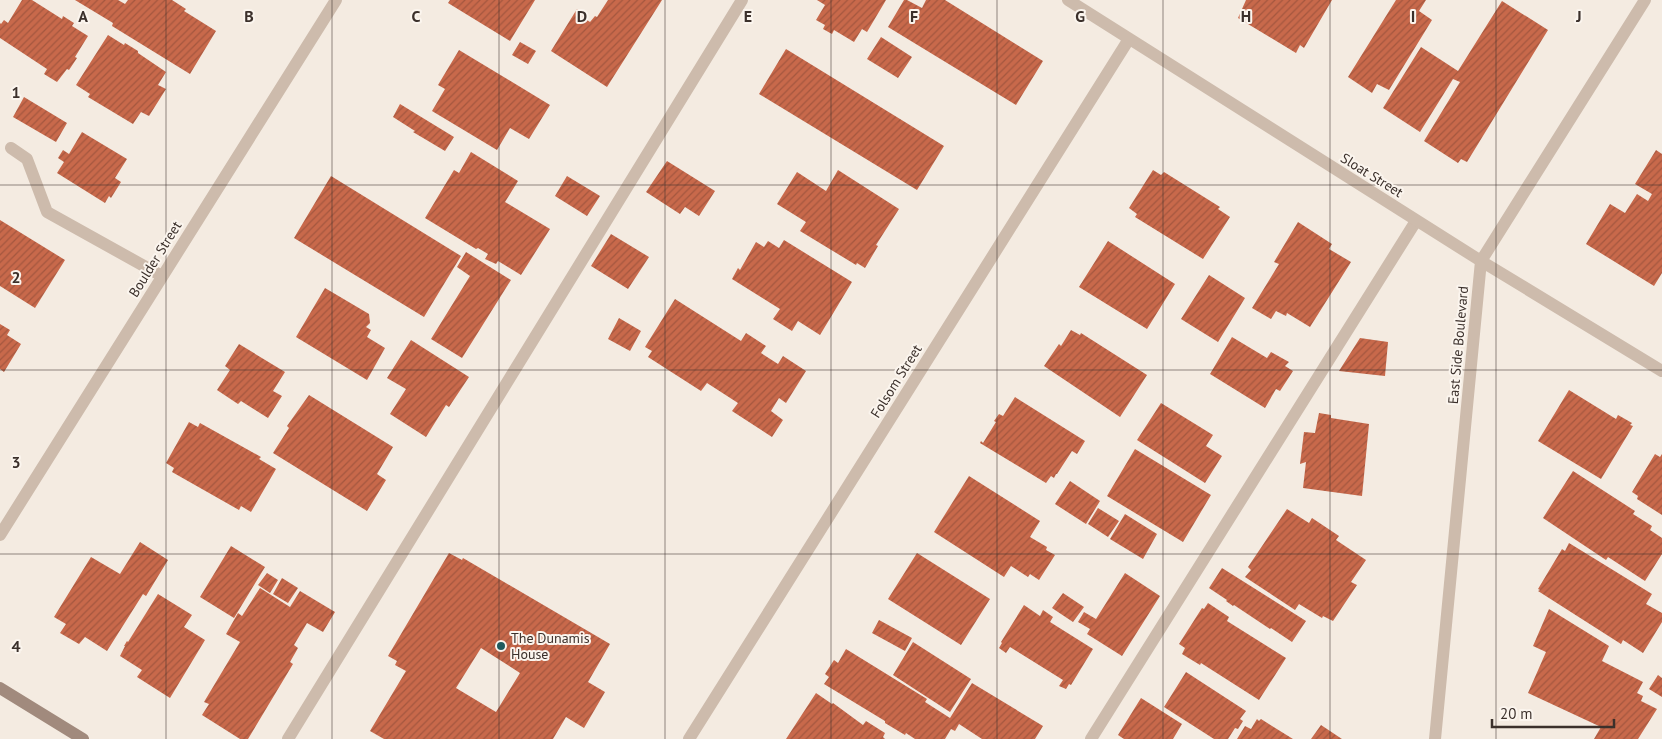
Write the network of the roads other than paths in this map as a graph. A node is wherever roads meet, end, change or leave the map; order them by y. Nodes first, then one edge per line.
1 (336, 0) edge
2 (742, 0) edge
3 (1068, 0) edge
4 (1645, 0) edge
5 (1129, 39) junction
6 (11, 148) dead end
7 (1416, 220) junction
8 (1481, 261) junction
9 (162, 276) junction
10 (1662, 371) edge
11 (0, 535) edge
12 (0, 688) edge
13 (83, 739) edge
14 (288, 739) edge
15 (688, 739) edge
16 (1091, 739) edge
17 (1435, 739) edge

1 - 9 street, Boulder Street
2 - 14 street
3 - 5 street, Sloat Street
4 - 8 street, East Side Boulevard
5 - 7 street, Sloat Street
5 - 15 street, Folsom Street
6 - 9 street
7 - 8 street, Sloat Street
7 - 16 street
8 - 10 street, Sloat Street
8 - 17 street, East Side Boulevard
9 - 11 street, Boulder Street
12 - 13 street

